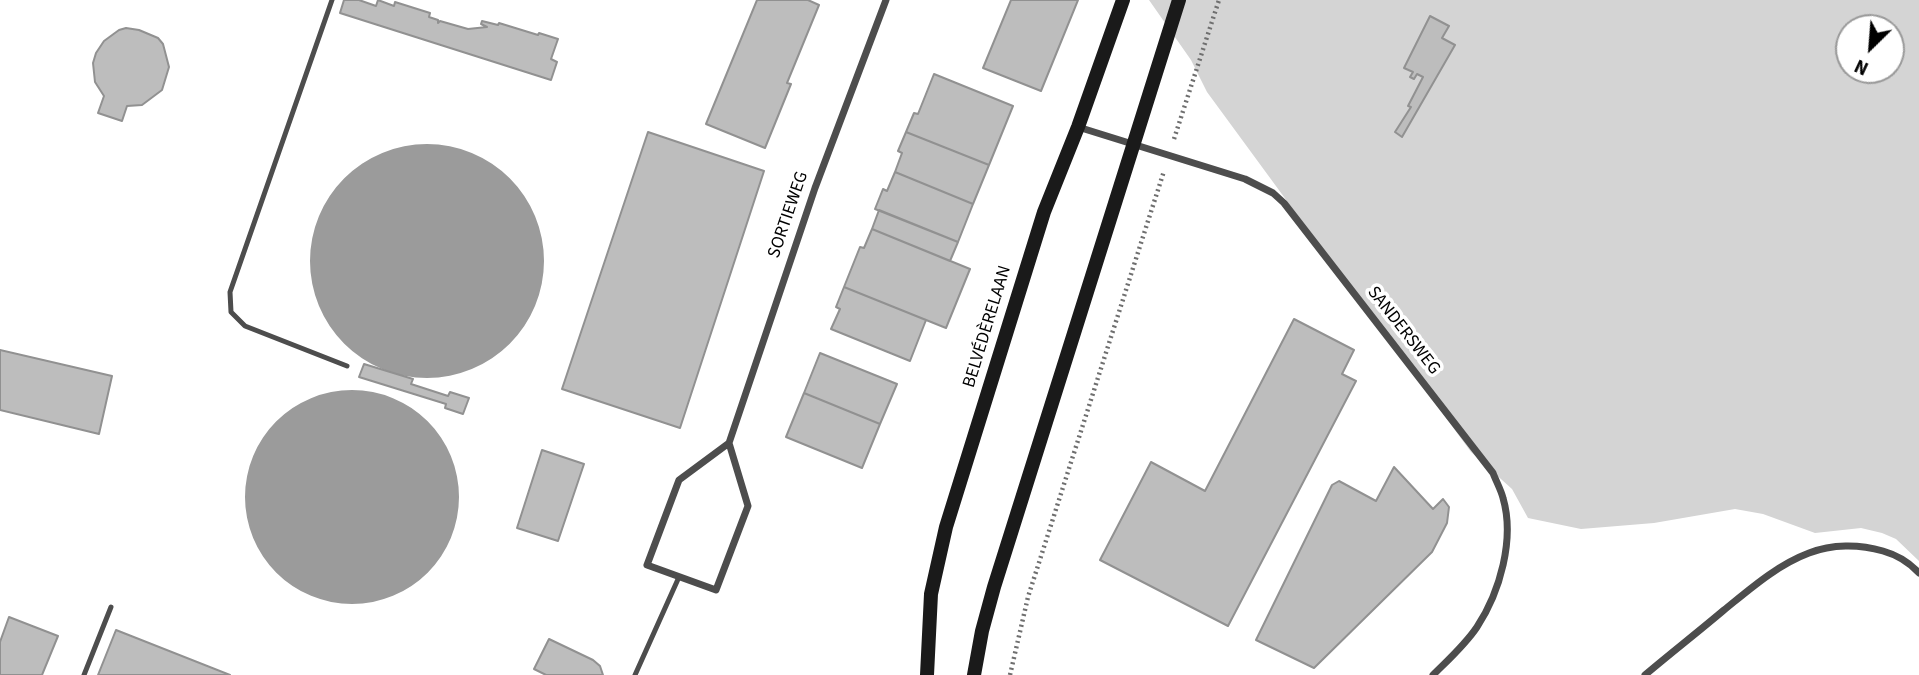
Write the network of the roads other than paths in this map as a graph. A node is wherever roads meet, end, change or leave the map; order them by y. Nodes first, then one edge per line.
1 (332, 0) edge
2 (886, 0) edge
3 (1123, 0) edge
4 (1179, 0) edge
5 (1078, 127) junction
6 (1134, 145) junction
7 (347, 366) dead end
8 (729, 443) junction
9 (1919, 573) edge
10 (679, 577) junction
11 (111, 607) dead end
12 (83, 675) edge
13 (635, 675) edge
14 (926, 675) edge
15 (974, 675) edge
16 (1433, 675) edge
17 (1645, 675) edge

1 - 7 lane
2 - 8 street, SORTIEWEG
3 - 5 main road, BELVÉDÈRELAAN
4 - 6 main road
5 - 6 street, SANDERSWEG
5 - 14 main road, BELVÉDÈRELAAN
6 - 15 main road
6 - 16 street, SANDERSWEG
8 - 10 street
8 - 10 street
9 - 17 street
10 - 13 lane
11 - 12 lane

